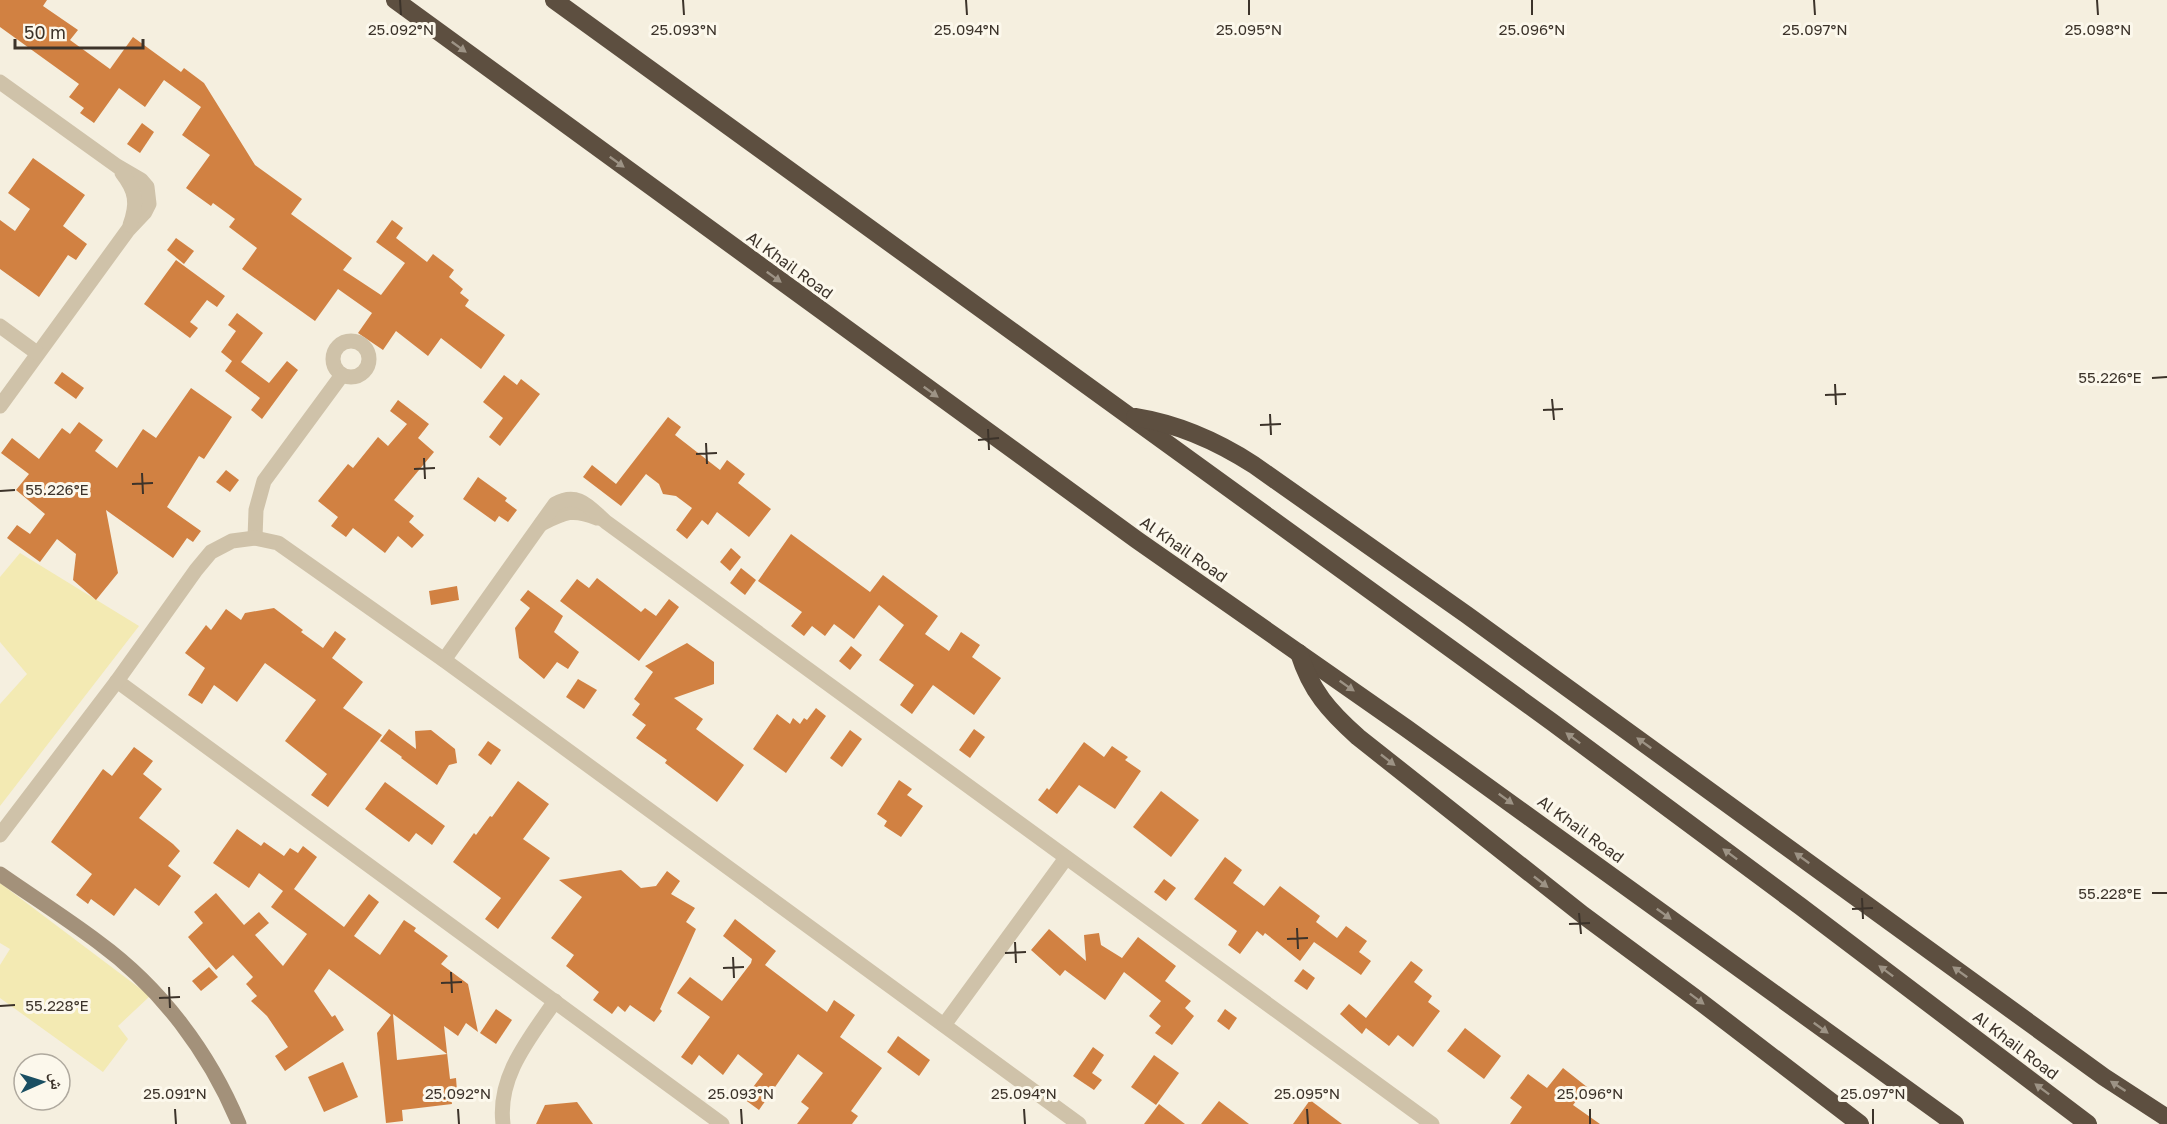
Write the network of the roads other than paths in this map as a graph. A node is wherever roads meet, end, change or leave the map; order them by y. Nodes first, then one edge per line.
1 (395, 0) edge
2 (554, 0) edge
3 (0, 82) edge
4 (0, 326) edge
5 (37, 353) junction
6 (342, 375) dead end
7 (0, 406) edge
8 (1130, 416) junction
9 (255, 538) junction
10 (1299, 653) junction
11 (444, 660) junction
12 (117, 681) junction
13 (0, 835) edge
14 (1066, 858) junction
15 (0, 874) edge
16 (555, 1001) junction
17 (944, 1025) junction
18 (2167, 1118) edge
19 (239, 1124) edge
20 (503, 1124) edge
21 (722, 1124) edge
22 (1079, 1124) edge
23 (1432, 1124) edge
24 (1860, 1124) edge
25 (1955, 1124) edge
26 (2088, 1124) edge

1 -> 10 highway, Al Khail Road
2 - 8 highway, Al Khail Road
3 - 5 street
4 - 5 street
5 - 7 street
6 - 9 street
18 -> 8 highway
26 -> 8 highway, Al Khail Road
9 - 11 street
9 - 12 street
10 -> 24 highway
10 -> 25 highway, Al Khail Road
11 - 14 street
11 - 17 street
12 - 13 street
12 - 16 street
14 - 17 street
14 - 23 street
15 - 19 street
16 - 20 street
16 - 21 street
17 - 22 street

